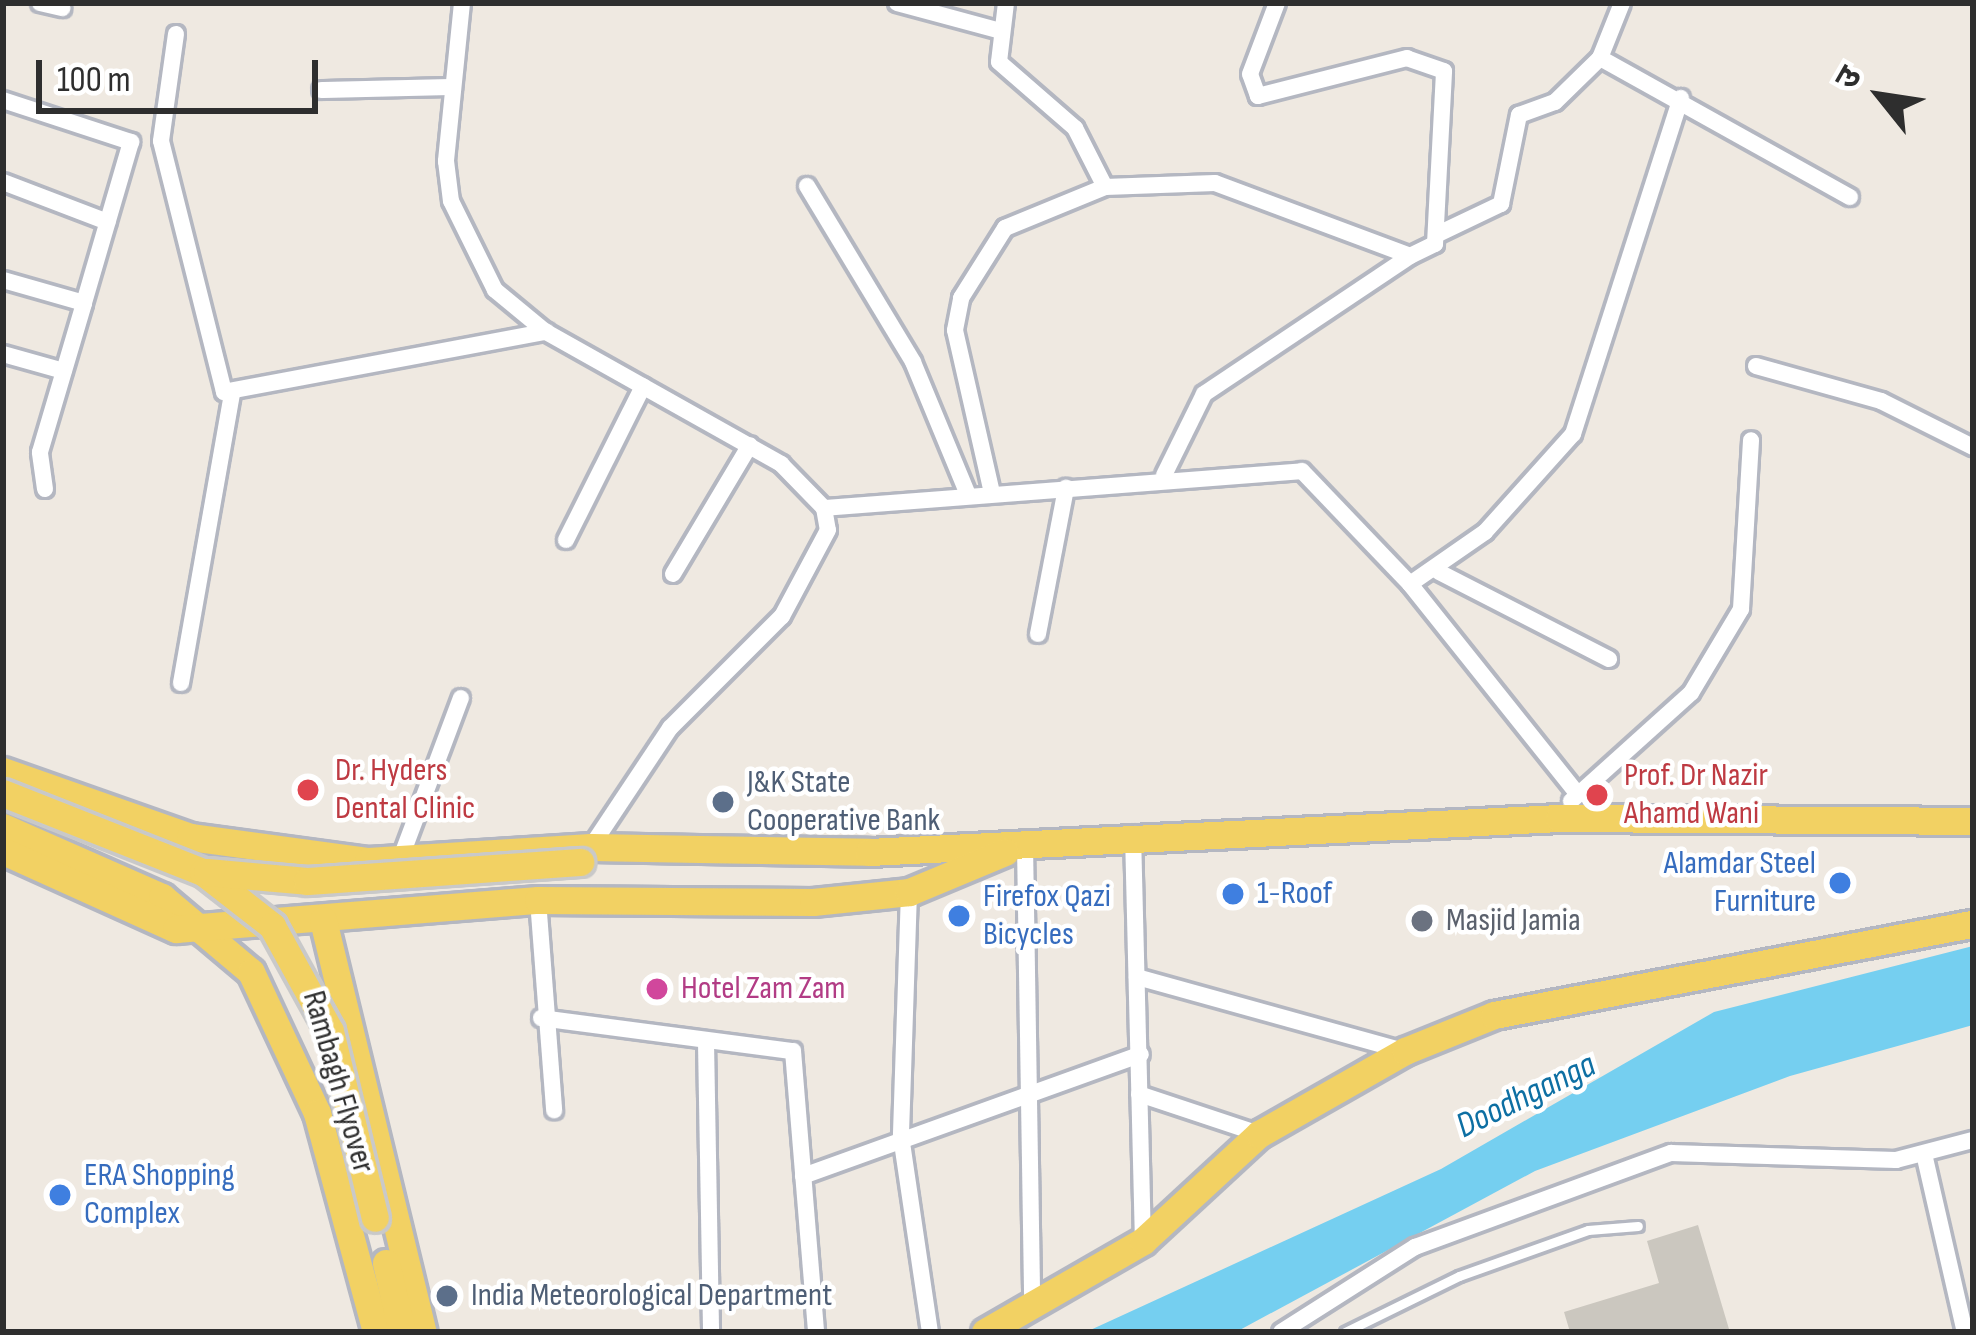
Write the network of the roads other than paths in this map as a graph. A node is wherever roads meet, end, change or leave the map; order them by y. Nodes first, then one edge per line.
1 (40, 3) edge
2 (462, 3) edge
3 (898, 3) edge
4 (1006, 3) edge
5 (1277, 3) edge
6 (1622, 3) edge
7 (62, 8) dead end
8 (1001, 31) junction
9 (176, 34) dead end
10 (1600, 58) junction
11 (453, 87) junction
12 (321, 90) dead end
13 (1681, 98) junction
14 (3, 100) edge
15 (3, 182) edge
16 (807, 186) dead end
17 (1106, 188) junction
18 (1850, 197) dead end
19 (108, 222) junction
20 (1438, 234) junction
21 (1410, 256) junction
22 (3, 280) edge
23 (85, 303) junction
24 (546, 332) junction
25 (3, 354) edge
26 (1756, 366) dead end
27 (64, 370) junction
28 (643, 386) junction
29 (232, 393) junction
30 (1751, 440) dead end
31 (750, 445) junction
32 (1973, 447) edge
33 (1164, 475) junction
34 (1066, 488) junction
35 (45, 489) dead end
36 (992, 493) junction
37 (968, 495) junction
38 (824, 508) junction
39 (566, 540) dead end
40 (1439, 572) junction
41 (673, 574) dead end
42 (1410, 584) junction
43 (1038, 634) dead end
44 (1609, 659) dead end
45 (181, 683) dead end
46 (461, 698) dead end
47 (3, 770) edge
48 (3, 793) edge
49 (1576, 793) junction
50 (1559, 818) junction
51 (1973, 821) edge
52 (3, 827) edge
53 (1132, 832) junction
54 (1025, 844) junction
55 (3, 850) edge
56 (586, 855) junction
57 (438, 857) junction
58 (400, 860) junction
59 (203, 872) junction
60 (910, 892) junction
61 (538, 900) junction
62 (447, 909) junction
63 (329, 919) junction
64 (1973, 924) edge
65 (206, 928) junction
66 (1137, 976) junction
67 (541, 1018) junction
68 (706, 1042) junction
69 (1405, 1051) junction
70 (1141, 1054) junction
71 (1021, 1093) junction
72 (1139, 1094) junction
73 (554, 1110) dead end
74 (1259, 1134) junction
75 (901, 1136) junction
76 (1973, 1140) edge
77 (1924, 1158) junction
78 (803, 1176) junction
79 (1638, 1226) dead end
80 (1143, 1241) junction
81 (1032, 1301) junction
82 (376, 1332) edge
83 (402, 1332) edge
84 (427, 1332) edge
85 (711, 1332) edge
86 (816, 1332) edge
87 (931, 1332) edge
88 (985, 1332) edge
89 (1281, 1332) edge
90 (1345, 1332) edge
91 (1965, 1332) edge

1 - 7 street
2 - 11 street
3 - 8 street
4 - 8 street
5 - 20 street
6 - 10 street
8 - 17 street
9 - 29 street
10 - 13 street
10 - 20 street
11 - 12 street
11 - 24 street
13 - 18 street
13 - 40 street
14 - 19 street
15 - 19 street
16 - 37 street
17 - 21 street
17 - 36 street
19 - 23 street
20 - 21 street
21 - 33 street
22 - 23 street
23 - 27 street
24 - 28 street
24 - 29 street
25 - 27 street
26 - 32 street
27 - 35 street
28 - 31 street
28 - 39 street
29 - 45 street
30 - 49 street
31 - 38 street
31 - 41 street
33 - 34 street
33 - 42 street
34 - 36 street
34 - 43 street
36 - 37 street
37 - 38 street
38 - 56 street
40 - 42 street
40 - 44 street
42 - 49 street
46 - 58 street
47 - 58 main road
48 - 59 main road, Rambagh Flyover, bridge
49 - 50 street
50 - 51 main road
50 - 53 main road
52 - 65 main road
53 - 54 main road
53 - 66 street
54 - 56 main road
54 - 60 main road
54 - 71 street
55 - 65 main road
56 - 57 main road
56 - 59 main road, bridge
57 - 58 main road
57 - 62 main road
59 - 83 main road, Rambagh Flyover, bridge
60 - 61 main road
60 - 75 street
61 - 62 main road
61 - 67 street
62 - 63 main road
63 - 65 main road
63 - 84 main road
64 - 69 main road
65 - 82 main road
66 - 69 street
66 - 70 street
67 - 68 street
67 - 73 street
68 - 78 street
68 - 85 street
69 - 74 main road
70 - 71 street
70 - 72 street
71 - 75 street
71 - 81 street
72 - 74 street
72 - 80 street
74 - 80 main road
75 - 78 street
75 - 87 street
76 - 77 street
77 - 89 street
77 - 91 street
78 - 86 street
79 - 90 lane
80 - 81 main road
81 - 88 main road

